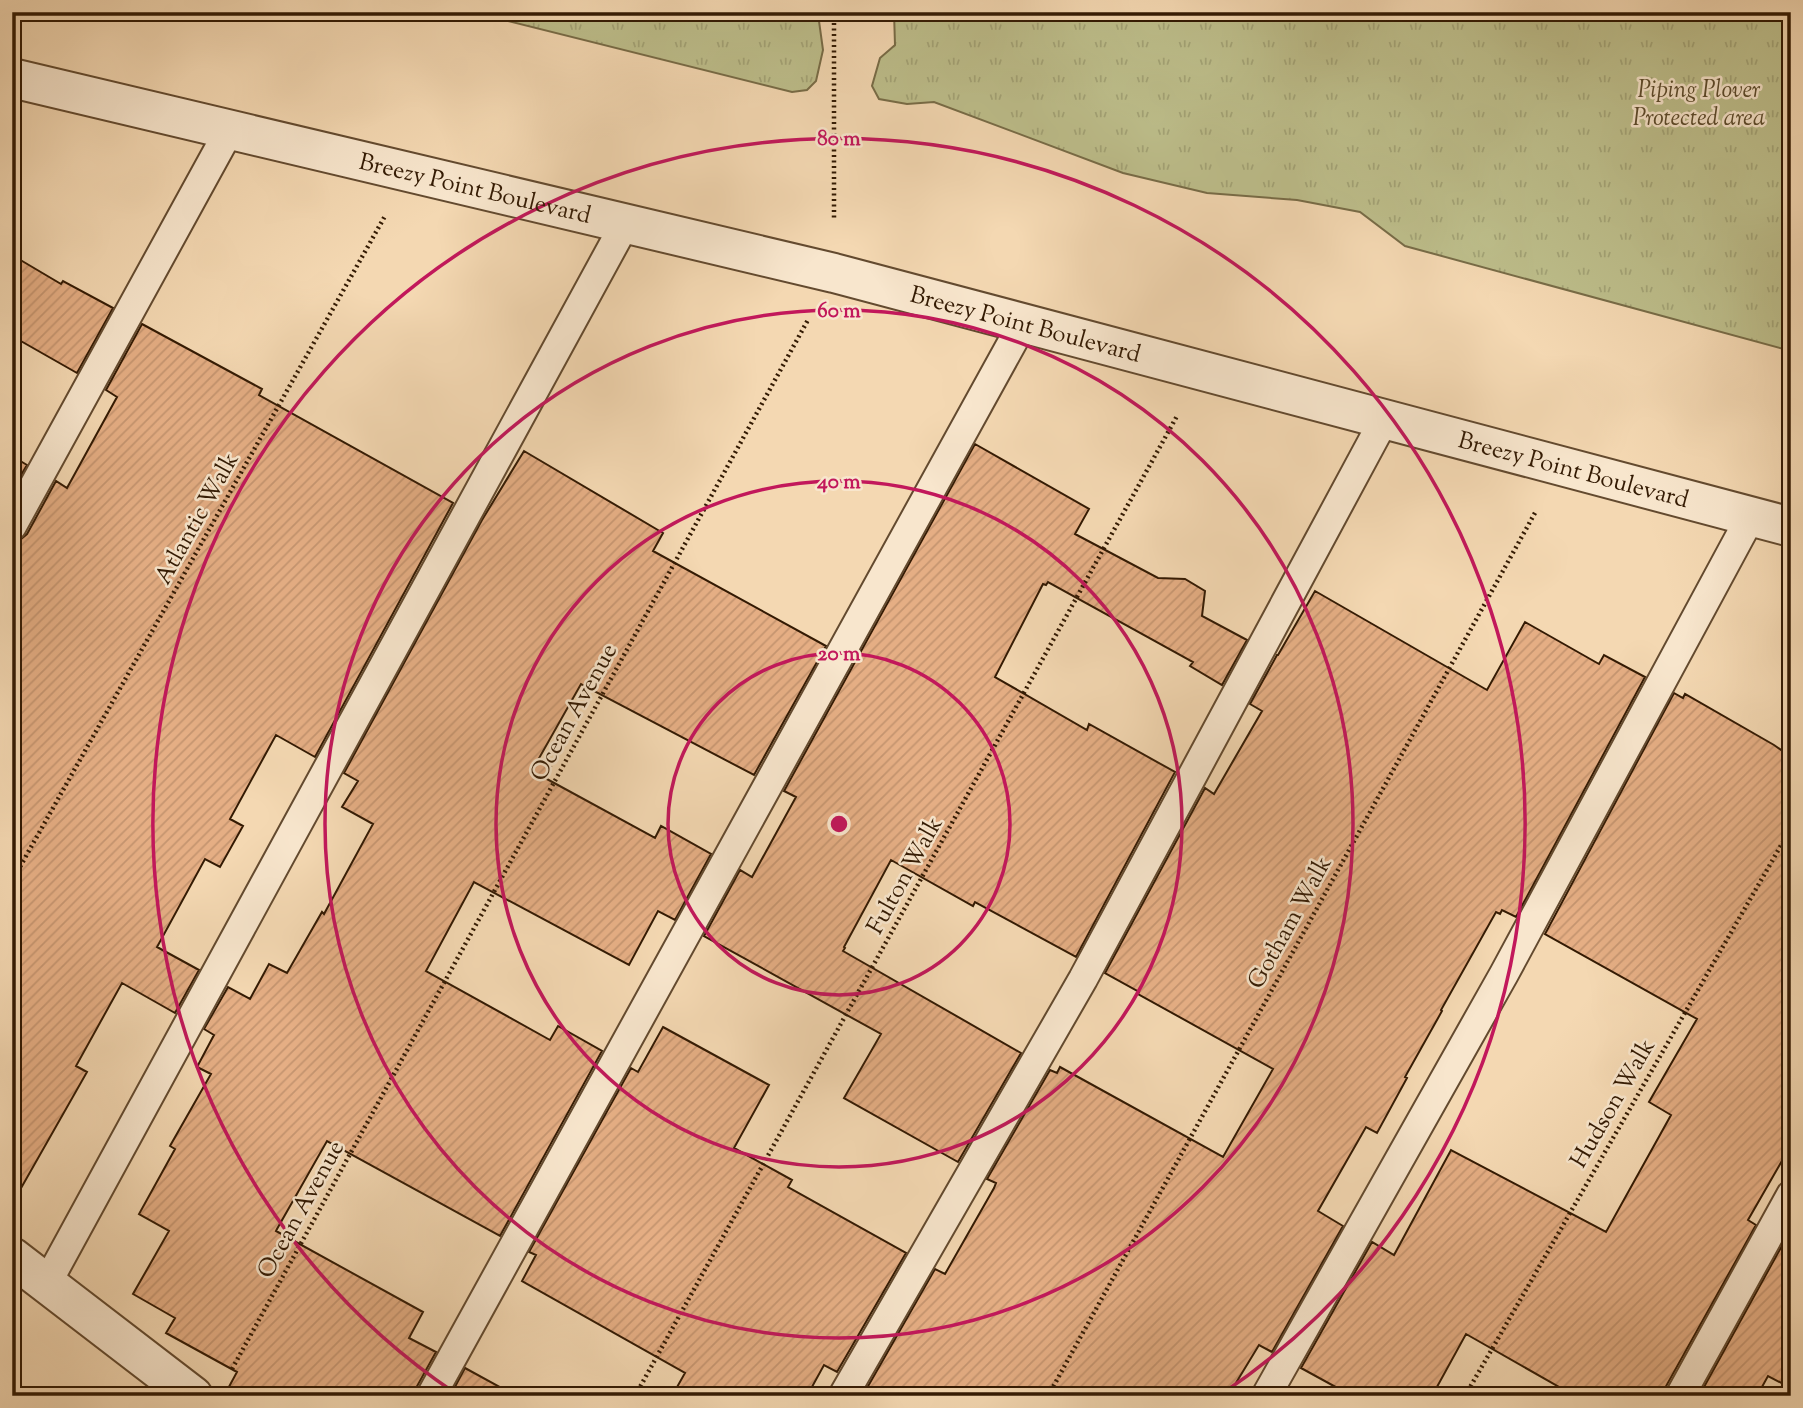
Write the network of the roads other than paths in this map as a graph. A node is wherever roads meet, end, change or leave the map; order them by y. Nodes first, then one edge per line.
1 (12, 78) edge
2 (230, 129) junction
3 (626, 222) junction
4 (1023, 324) junction
5 (1385, 418) junction
6 (1751, 516) junction
7 (12, 526) edge
8 (1791, 527) edge
9 (1791, 1195) edge
10 (12, 1257) edge
11 (47, 1283) junction
12 (193, 1396) edge
13 (431, 1396) edge
14 (843, 1396) edge
15 (1266, 1396) edge
16 (1680, 1396) edge

1 - 2 street, Breezy Point Boulevard
2 - 3 street, Breezy Point Boulevard
2 - 7 lane
3 - 4 street, Breezy Point Boulevard
3 - 11 lane
4 - 5 street, Breezy Point Boulevard
4 - 13 lane
5 - 6 street, Breezy Point Boulevard
5 - 14 lane
6 - 8 street, Breezy Point Boulevard
6 - 15 lane
9 - 16 lane
10 - 11 street
11 - 12 street

